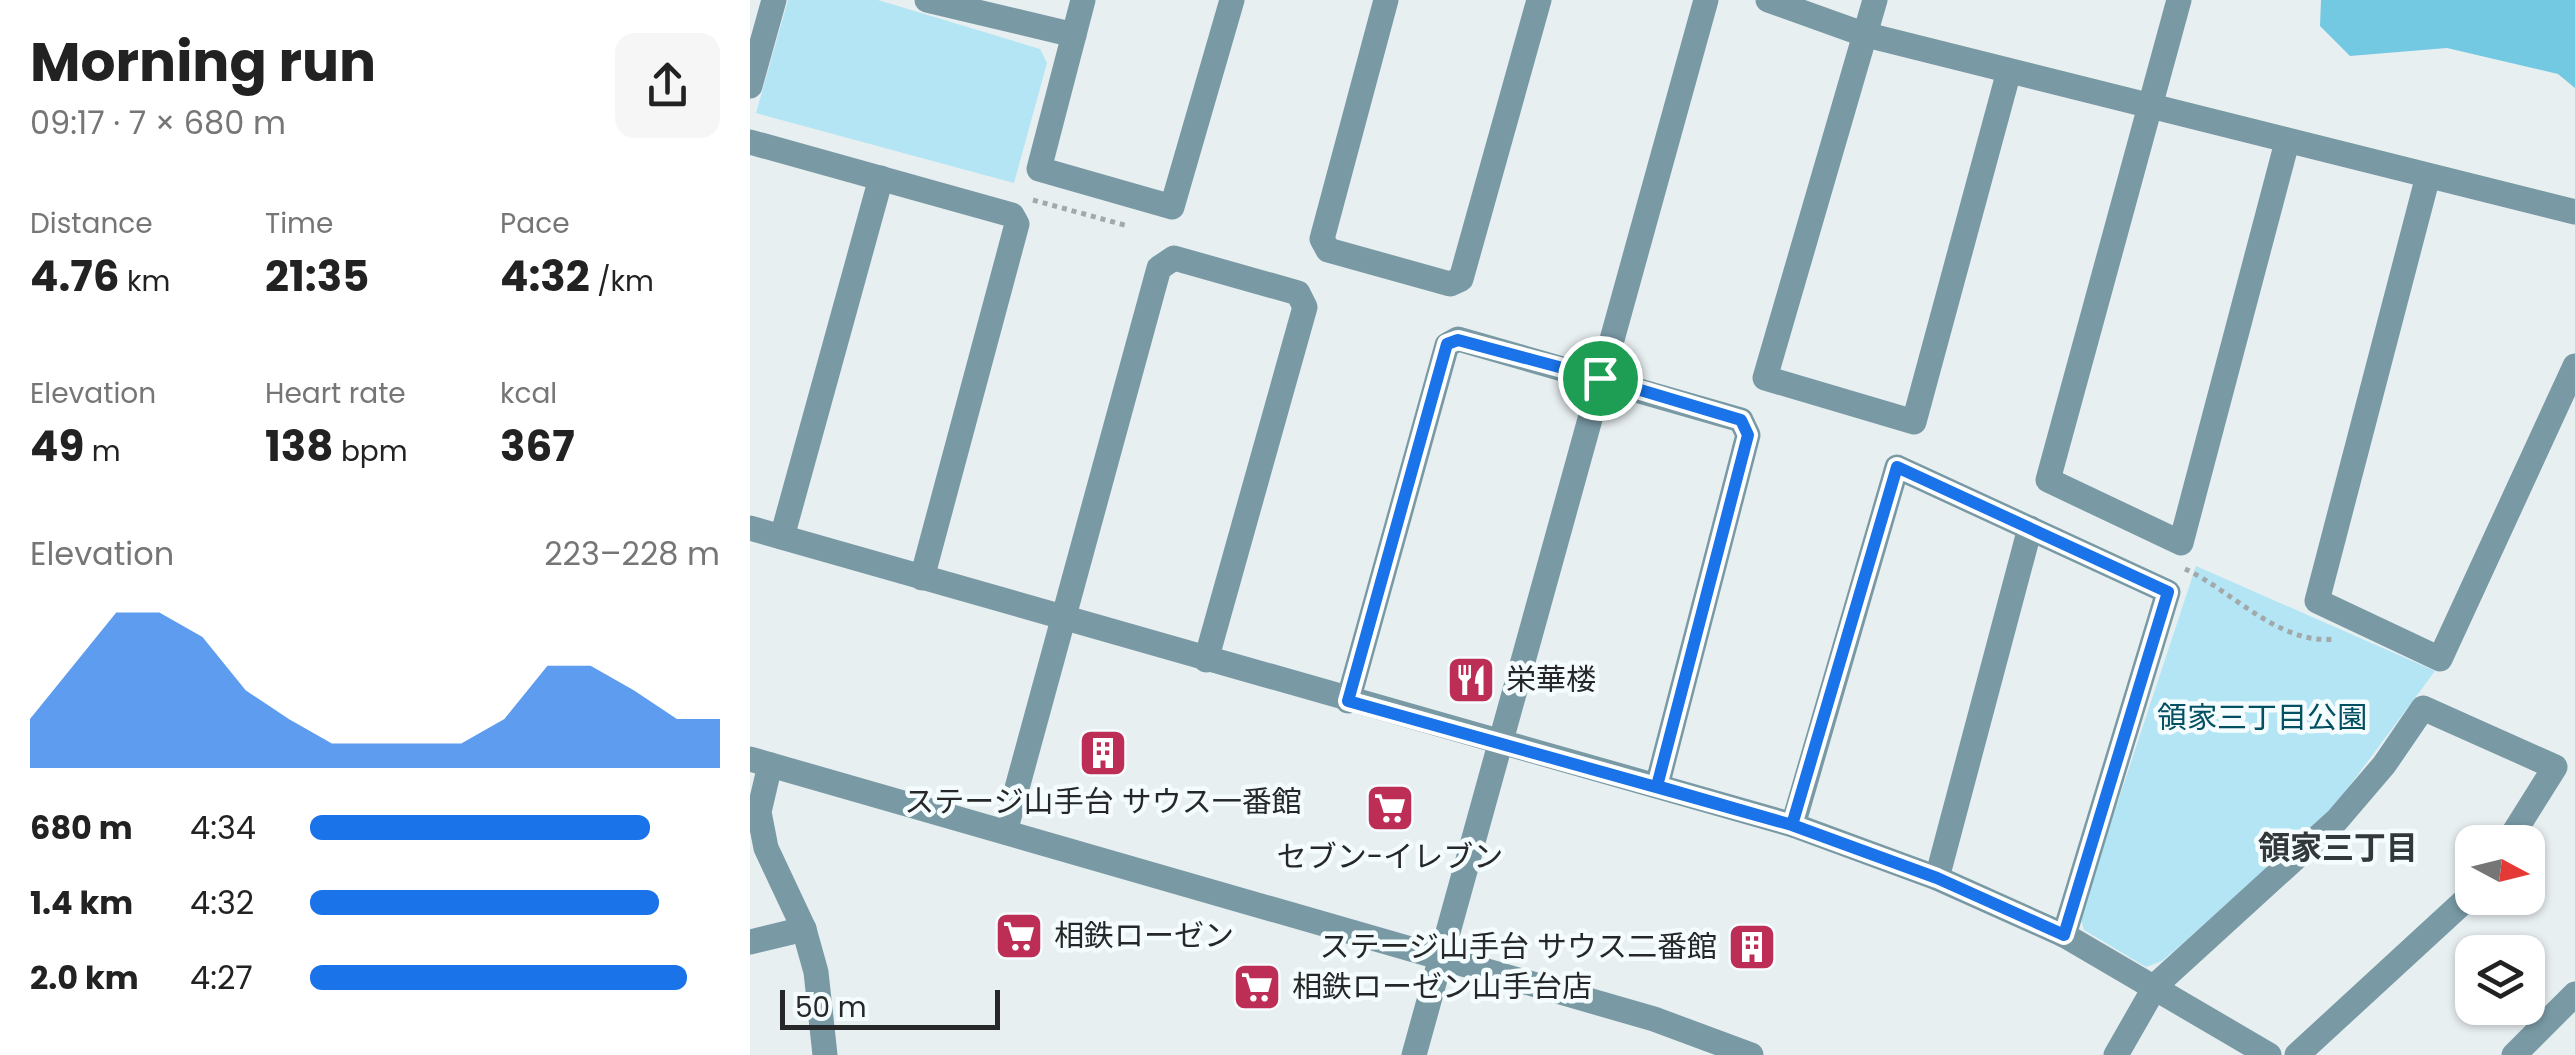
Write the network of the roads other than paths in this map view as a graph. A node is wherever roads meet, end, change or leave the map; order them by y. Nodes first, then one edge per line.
1 (774, 0) edge
2 (926, 0) edge
3 (1083, 0) edge
4 (1232, 0) edge
5 (1386, 0) edge
6 (1538, 0) edge
7 (1706, 0) edge
8 (1768, 0) edge
9 (1876, 0) edge
10 (2179, 0) edge
11 (1863, 34) junction
12 (1074, 36) junction
13 (2009, 71) junction
14 (750, 86) edge
15 (2152, 106) junction
16 (750, 142) edge
17 (2287, 142) junction
18 (2428, 176) junction
19 (881, 178) junction
20 (2575, 212) edge
21 (2575, 366) edge
22 (1600, 378) junction
23 (750, 528) edge
24 (2030, 528) junction
25 (782, 537) junction
26 (922, 578) junction
27 (1063, 619) junction
28 (1206, 660) junction
29 (1348, 701) junction
30 (1502, 746) junction
31 (760, 762) edge
32 (1657, 786) junction
33 (1792, 825) junction
34 (2519, 825) edge
35 (1005, 832) junction
36 (1937, 878) junction
37 (2455, 910) edge
38 (804, 928) junction
39 (2064, 935) junction
40 (750, 942) edge
41 (1442, 958) junction
42 (2156, 985) junction
43 (2575, 994) edge
44 (825, 1055) edge
45 (1414, 1055) edge
46 (1751, 1055) edge
47 (2116, 1055) edge
48 (2269, 1055) edge
49 (2297, 1055) edge
50 (2514, 1055) edge

1 - 14 street
2 - 12 street
3 - 12 street
4 - 12 street
5 - 6 street
7 - 22 street
8 - 11 street
9 - 11 street
10 - 15 street
11 - 13 street
11 - 13 street
13 - 15 street
15 - 17 street
15 - 17 street
16 - 19 street
17 - 18 street
18 - 20 street
18 - 21 street
19 - 25 street
19 - 26 street
22 - 29 street
22 - 30 street
22 - 32 street
23 - 25 street
24 - 33 street
24 - 36 street
24 - 39 street
25 - 26 street
26 - 27 street
27 - 28 street
27 - 28 street
27 - 35 street
28 - 29 street
29 - 30 street
30 - 32 street
30 - 41 street
31 - 35 street
31 - 38 street
32 - 33 street
33 - 36 street
34 - 42 street
35 - 41 street
36 - 39 street
37 - 49 street
38 - 40 street
38 - 44 street
39 - 42 street
41 - 45 street
41 - 46 street
42 - 47 street
42 - 48 street
43 - 50 street

